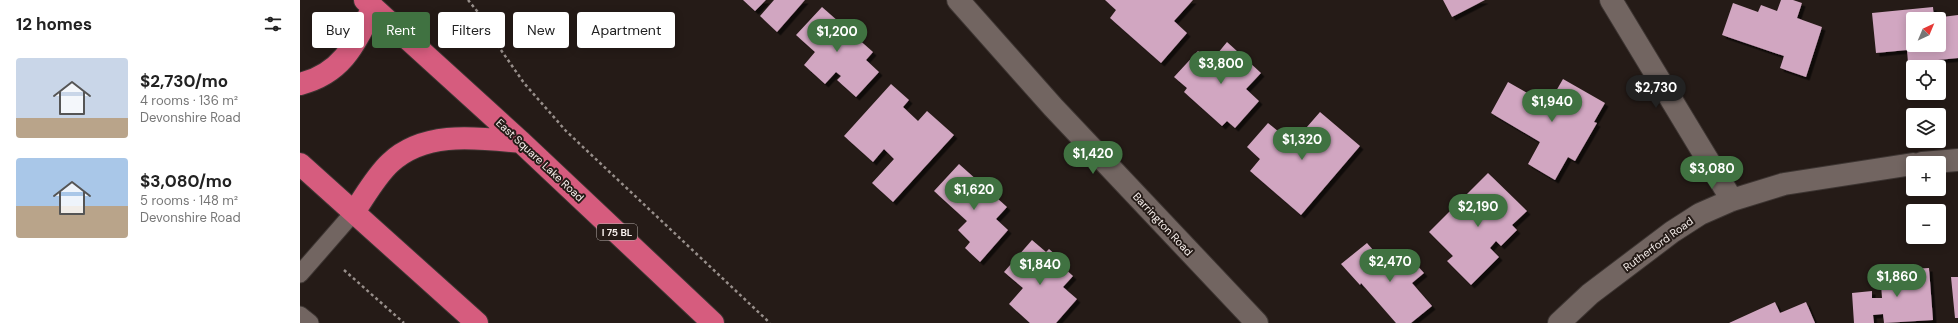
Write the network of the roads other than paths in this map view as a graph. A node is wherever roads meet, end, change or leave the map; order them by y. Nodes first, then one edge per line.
1 (958, 0) edge
2 (1611, 0) edge
3 (369, 4) edge
4 (300, 84) edge
5 (521, 142) junction
6 (1958, 160) edge
7 (1946, 161) edge
8 (300, 164) edge
9 (1906, 165) edge
10 (1732, 200) junction
11 (354, 212) junction
12 (300, 274) edge
13 (300, 315) edge
14 (310, 323) edge
15 (477, 323) edge
16 (713, 323) edge
17 (1257, 323) edge
18 (1559, 323) edge

1 - 17 street, Barrington Road
2 - 10 street
3 - 4 highway
3 - 5 highway, East Square Lake Road / I 75 BL
5 - 11 highway
5 - 16 highway, East Square Lake Road / I 75 BL
6 - 7 street
8 - 11 highway
9 - 10 street, Rutherford Road
10 - 18 street, Rutherford Road
11 - 12 lane
11 - 15 highway
13 - 14 lane

